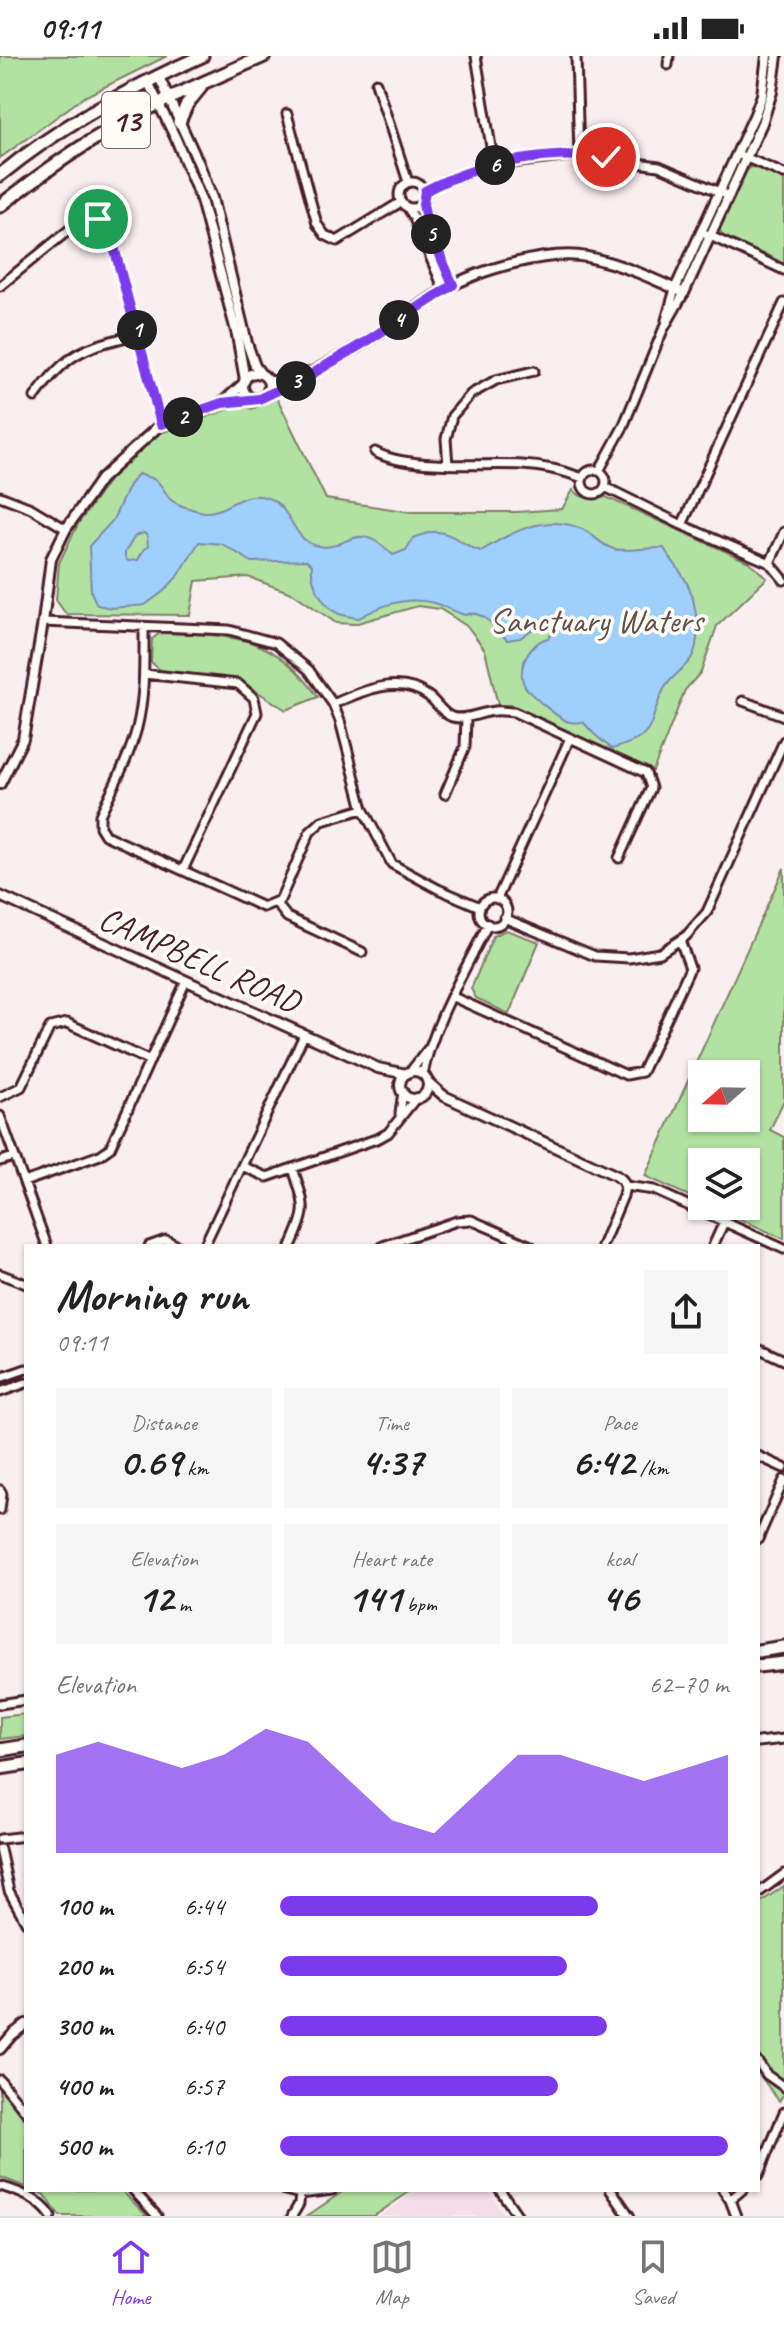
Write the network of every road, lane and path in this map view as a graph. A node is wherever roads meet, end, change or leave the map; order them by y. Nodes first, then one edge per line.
1 (202, 56) edge
2 (264, 56) edge
3 (476, 56) edge
4 (576, 56) edge
5 (767, 56) edge
6 (777, 56) edge
7 (153, 79) junction
8 (207, 82) junction
9 (376, 83) dead end
10 (769, 83) junction
11 (164, 101) junction
12 (287, 114) dead end
13 (179, 122) junction
14 (737, 154) junction
15 (579, 155) junction
16 (746, 158) junction
17 (494, 165) junction
18 (202, 173) junction
19 (784, 174) edge
20 (0, 175) edge
21 (192, 178) junction
22 (408, 182) junction
23 (425, 191) junction
24 (719, 193) junction
25 (729, 196) junction
26 (423, 204) junction
27 (404, 205) junction
28 (0, 206) edge
29 (705, 234) junction
30 (223, 242) junction
31 (213, 244) junction
32 (784, 270) edge
33 (453, 285) junction
34 (0, 286) edge
35 (444, 290) junction
36 (679, 291) junction
37 (784, 303) edge
38 (238, 322) junction
39 (138, 334) junction
40 (534, 371) dead end
41 (264, 378) junction
42 (298, 381) junction
43 (244, 382) junction
44 (267, 394) junction
45 (35, 397) dead end
46 (250, 398) junction
47 (222, 403) junction
48 (161, 424) junction
49 (375, 452) dead end
50 (448, 465) junction
51 (599, 471) junction
52 (583, 478) junction
53 (605, 487) junction
54 (0, 496) edge
55 (682, 525) junction
56 (66, 529) junction
57 (784, 532) edge
58 (770, 563) junction
59 (784, 580) edge
60 (43, 622) junction
61 (144, 628) junction
62 (144, 674) junction
63 (743, 701) dead end
64 (333, 704) junction
65 (784, 716) edge
66 (466, 717) junction
67 (570, 738) junction
68 (784, 741) edge
69 (0, 784) edge
70 (445, 794) dead end
71 (363, 809) junction
72 (619, 858) dead end
73 (183, 870) junction
74 (0, 896) edge
75 (497, 899) junction
76 (276, 903) junction
77 (480, 907) junction
78 (504, 918) junction
79 (488, 924) junction
80 (680, 940) junction
81 (362, 952) dead end
82 (186, 981) junction
83 (453, 997) junction
84 (304, 1035) junction
85 (429, 1048) junction
86 (150, 1061) junction
87 (378, 1068) junction
88 (408, 1073) junction
89 (426, 1078) junction
90 (402, 1089) junction
91 (444, 1096) junction
92 (0, 1097) edge
93 (419, 1097) junction
94 (0, 1116) edge
95 (400, 1116) junction
96 (14, 1157) junction
97 (0, 1161) edge
98 (242, 1166) junction
99 (293, 1168) junction
100 (24, 1182) junction
101 (625, 1186) junction
102 (724, 1222) junction
103 (46, 1244) edge
104 (155, 1244) edge
105 (174, 1244) edge
106 (205, 1244) edge
107 (292, 1244) edge
108 (389, 1244) edge
109 (526, 1244) edge
110 (603, 1244) edge
111 (714, 1244) edge
112 (784, 1249) edge
113 (0, 1274) edge
114 (24, 1283) edge
115 (760, 1349) edge
116 (784, 1360) edge
117 (24, 1370) edge
118 (0, 1378) edge
119 (24, 1384) edge
120 (0, 1392) edge
121 (760, 1457) edge
122 (784, 1468) edge
123 (784, 1480) edge
124 (0, 1490) edge
125 (0, 1510) edge
126 (760, 1534) edge
127 (784, 1647) edge
128 (760, 1651) edge
129 (784, 1663) edge
130 (760, 1666) edge
131 (24, 1700) edge
132 (0, 1704) edge
133 (784, 1739) edge
134 (760, 1742) edge
135 (24, 1746) edge
136 (0, 1750) edge
137 (24, 1764) edge
138 (0, 1768) edge
139 (24, 1836) edge
140 (0, 1839) edge
141 (0, 1849) edge
142 (784, 1874) edge
143 (760, 1892) edge
144 (24, 1918) edge
145 (24, 2026) edge
146 (12, 2035) junction
147 (0, 2039) edge
148 (0, 2049) edge
149 (760, 2065) edge
150 (0, 2079) edge
151 (784, 2087) edge
152 (24, 2109) edge
153 (784, 2112) edge
154 (760, 2171) edge
155 (0, 2186) edge
156 (135, 2192) edge
157 (292, 2192) edge
158 (316, 2192) edge
159 (501, 2192) edge
160 (612, 2192) edge
161 (724, 2192) edge
162 (740, 2192) edge
163 (300, 2194) junction
164 (730, 2200) junction
165 (51, 2216) edge
166 (157, 2216) edge
167 (292, 2216) edge
168 (518, 2216) edge
169 (629, 2216) edge
170 (736, 2216) edge

1 - 7 main road, 13
2 - 8 main road, 13
3 - 17 street
4 - 15 street
5 - 10 street
6 - 10 street
7 - 11 street
7 - 20 main road, 13
8 - 11 main road, 13
8 - 13 main road
9 - 22 street
10 - 14 street
10 - 16 street
11 - 13 street
11 - 21 street
11 - 28 main road, 13
12 - 27 street
13 - 18 street
14 - 16 street
14 - 24 street
15 - 17 street
15 - 24 street
16 - 19 street
16 - 25 street
17 - 23 street
18 - 21 street
18 - 30 street
21 - 31 street
22 - 23 street
22 - 27 street
23 - 26 street
24 - 25 street
24 - 29 street
25 - 29 street
26 - 27 street
26 - 33 street
27 - 35 street
29 - 32 street
29 - 36 street
30 - 31 street
30 - 38 street
31 - 38 street
33 - 35 street
33 - 36 street
34 - 39 street
35 - 42 street
36 - 51 street
37 - 55 street
38 - 41 street
38 - 43 street
39 - 45 street
39 - 48 street
40 - 50 street
41 - 42 street
41 - 43 street
41 - 44 street
42 - 44 street
43 - 46 street
43 - 47 street
44 - 46 street
46 - 47 street
47 - 48 street
48 - 56 street
49 - 50 street
50 - 52 street
51 - 52 street
51 - 53 street
52 - 53 street
53 - 55 street
54 - 56 street
55 - 58 street
56 - 60 street
57 - 58 street
58 - 59 street
60 - 61 street
60 - 69 street
61 - 62 street
61 - 64 street
62 - 73 street
62 - 73 street
63 - 65 street
64 - 66 street
64 - 71 street
66 - 67 street
66 - 70 street
67 - 72 street
67 - 75 street
68 - 80 street
71 - 76 street
71 - 77 street
73 - 76 street
74 - 82 street, CAMPBELL ROAD
75 - 77 street
75 - 78 street
76 - 81 street
77 - 79 street
78 - 79 street
78 - 80 street
79 - 83 street
80 - 83 street
82 - 84 street, CAMPBELL ROAD
82 - 86 street
83 - 85 street
84 - 87 street, CAMPBELL ROAD
84 - 98 street
85 - 88 street
85 - 89 street
86 - 92 street
86 - 100 street
87 - 88 street, CAMPBELL ROAD
87 - 90 street, CAMPBELL ROAD
88 - 89 street, CAMPBELL ROAD
88 - 90 street
89 - 91 street, CAMPBELL ROAD
89 - 93 street
90 - 93 street, CAMPBELL ROAD
90 - 95 street
91 - 93 street, CAMPBELL ROAD
91 - 101 street, CAMPBELL ROAD
93 - 95 street
94 - 96 street
95 - 99 street
96 - 97 street
96 - 100 street
98 - 99 street
98 - 106 street
99 - 107 street
100 - 103 street
101 - 102 street
101 - 110 street
102 - 111 street
102 - 112 street
104 - 105 street
108 - 109 street
113 - 114 street
115 - 116 street
117 - 118 street
119 - 120 street
121 - 122 street
123 - 126 street
124 - 125 street
127 - 128 main road
129 - 130 main road
131 - 132 street
133 - 134 street
135 - 136 main road
137 - 138 main road
139 - 140 street
141 - 144 street
142 - 143 street
145 - 146 street
146 - 147 street
146 - 148 street
149 - 151 street
150 - 152 street
153 - 154 street
155 - 165 street
156 - 166 street
157 - 163 street
158 - 163 street
159 - 168 street
160 - 169 street
161 - 164 street
162 - 164 street
163 - 167 street
164 - 170 street

